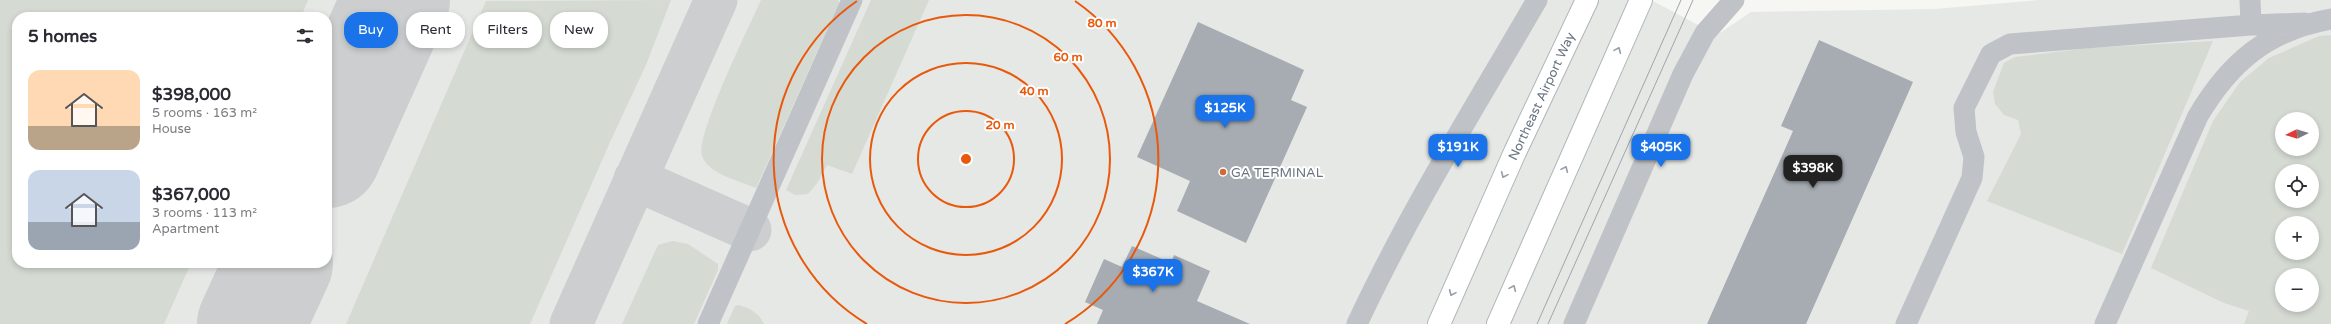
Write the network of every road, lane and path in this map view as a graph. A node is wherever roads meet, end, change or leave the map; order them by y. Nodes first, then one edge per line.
1 (852, 0) edge
2 (1537, 0) edge
3 (1587, 0) edge
4 (1641, 0) edge
5 (1734, 0) edge
6 (2250, 0) edge
7 (2331, 19) edge
8 (2305, 23) junction
9 (2251, 25) junction
10 (708, 324) edge
11 (1356, 324) edge
12 (1438, 324) edge
13 (1498, 324) edge
14 (1574, 324) edge
15 (1906, 324) edge
16 (2105, 324) edge

1 - 10 street
2 - 11 street
3 -> 12 main road, Northeast Airport Way
13 -> 4 main road
5 - 14 street
6 - 9 street
7 - 8 street
8 - 9 street
8 - 16 street
9 - 15 street

